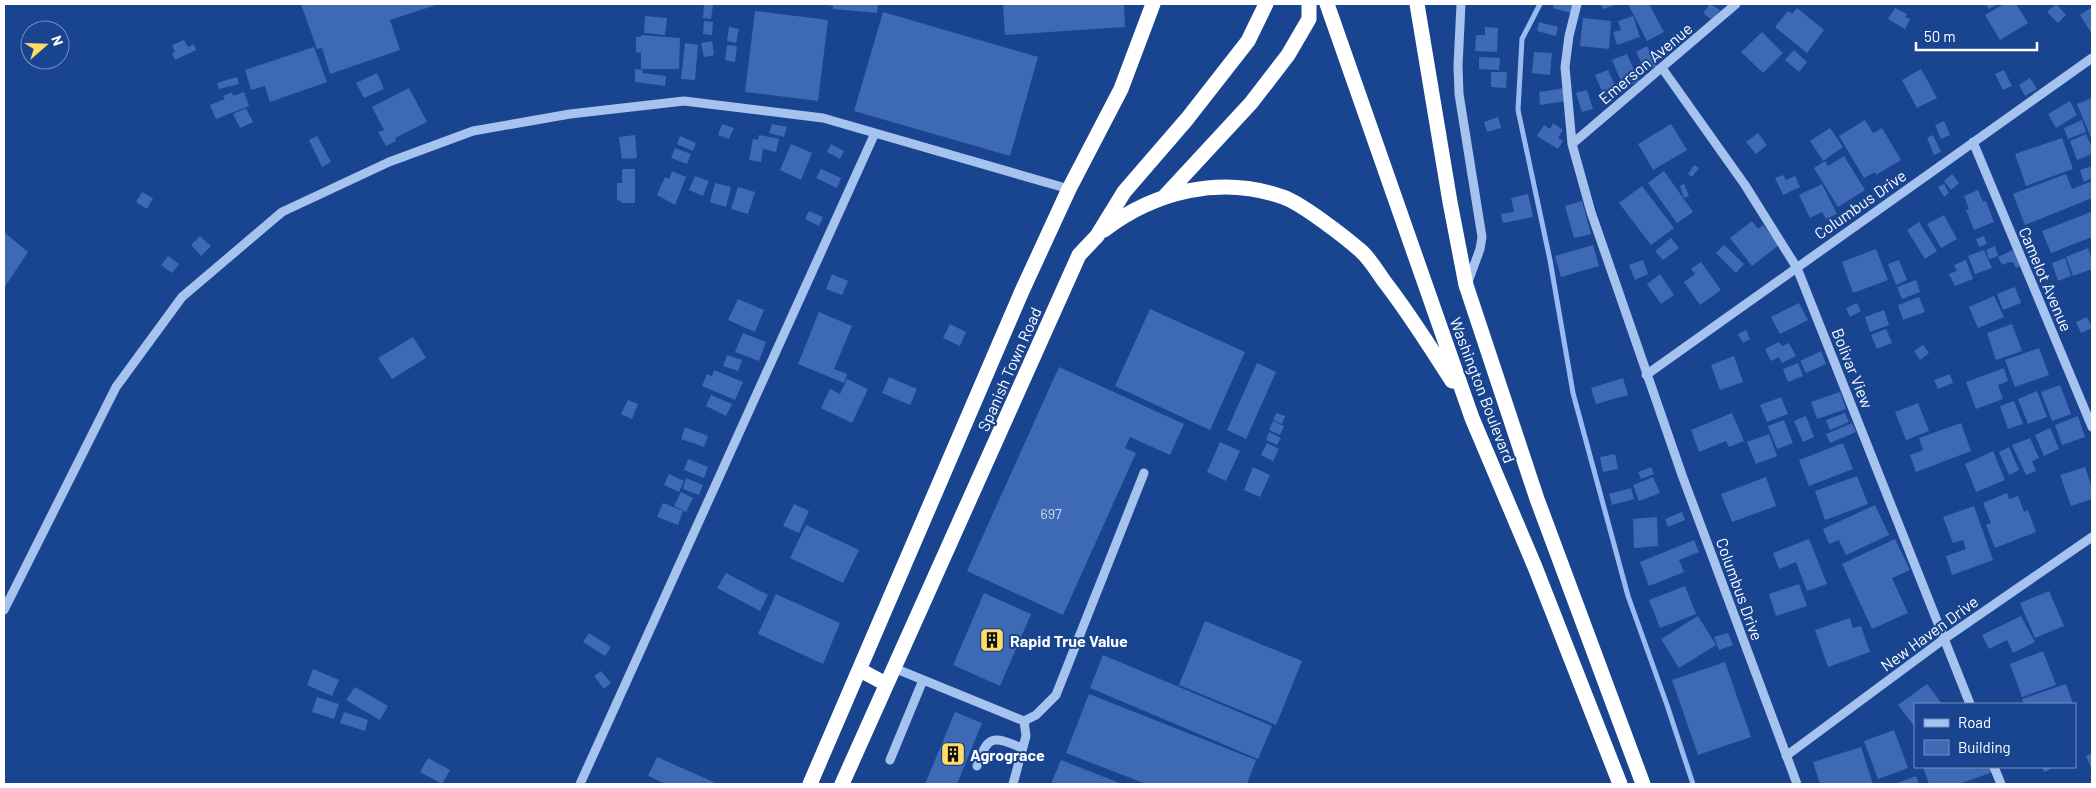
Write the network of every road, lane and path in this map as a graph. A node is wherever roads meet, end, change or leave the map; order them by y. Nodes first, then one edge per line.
1 (1266, 4) edge
2 (1309, 4) edge
3 (1327, 4) edge
4 (1417, 4) edge
5 (1461, 4) edge
6 (1576, 4) edge
7 (1736, 4) edge
8 (1153, 5) edge
9 (2092, 58) edge
10 (1662, 68) junction
11 (875, 133) junction
12 (1973, 142) junction
13 (1572, 144) junction
14 (1069, 189) junction
15 (1163, 197) junction
16 (1097, 236) junction
17 (1798, 268) junction
18 (1466, 285) junction
19 (1646, 375) junction
20 (1472, 418) junction
21 (2092, 427) edge
22 (1144, 473) dead end
23 (2092, 537) edge
24 (4, 610) edge
25 (1944, 639) junction
26 (894, 668) junction
27 (860, 670) junction
28 (923, 680) junction
29 (886, 684) junction
30 (1970, 703) edge
31 (1024, 721) junction
32 (1022, 748) junction
33 (1786, 756) junction
34 (890, 760) dead end
35 (977, 766) dead end
36 (1994, 768) edge
37 (580, 784) edge
38 (810, 784) edge
39 (842, 784) edge
40 (1013, 784) edge
41 (1620, 784) edge
42 (1643, 784) edge
43 (1797, 784) edge
44 (2001, 784) edge

1 - 16 highway, Spanish Town Road
2 - 15 highway
3 - 20 highway, Washington Boulevard
4 - 18 highway, Washington Boulevard
5 - 18 street
6 - 13 street, Columbus Drive
7 - 10 street, Emerson Avenue
8 - 14 highway, Spanish Town Road
9 - 12 street, Columbus Drive
10 - 13 street, Emerson Avenue
10 - 17 street, Bolivar View
11 - 14 street
11 - 24 street
11 - 37 street
12 - 17 street, Columbus Drive
12 - 21 street, Camelot Avenue
13 - 19 street, Columbus Drive
14 - 27 highway, Spanish Town Road
15 - 16 highway
15 - 20 highway
16 - 26 highway, Spanish Town Road
17 - 19 street, Columbus Drive
17 - 25 street, Bolivar View
18 - 42 highway, Washington Boulevard
19 - 33 street, Columbus Drive
20 - 41 highway, Washington Boulevard
22 - 31 street
23 - 25 street, New Haven Drive
25 - 30 street, Bolivar View
25 - 33 street, New Haven Drive
26 - 28 street
26 - 29 highway, Spanish Town Road
27 - 29 highway
27 - 38 highway, Spanish Town Road
28 - 31 street
28 - 34 street
29 - 39 highway, Spanish Town Road
31 - 32 street
32 - 35 street
32 - 40 street
33 - 43 street, Columbus Drive
36 - 44 street

